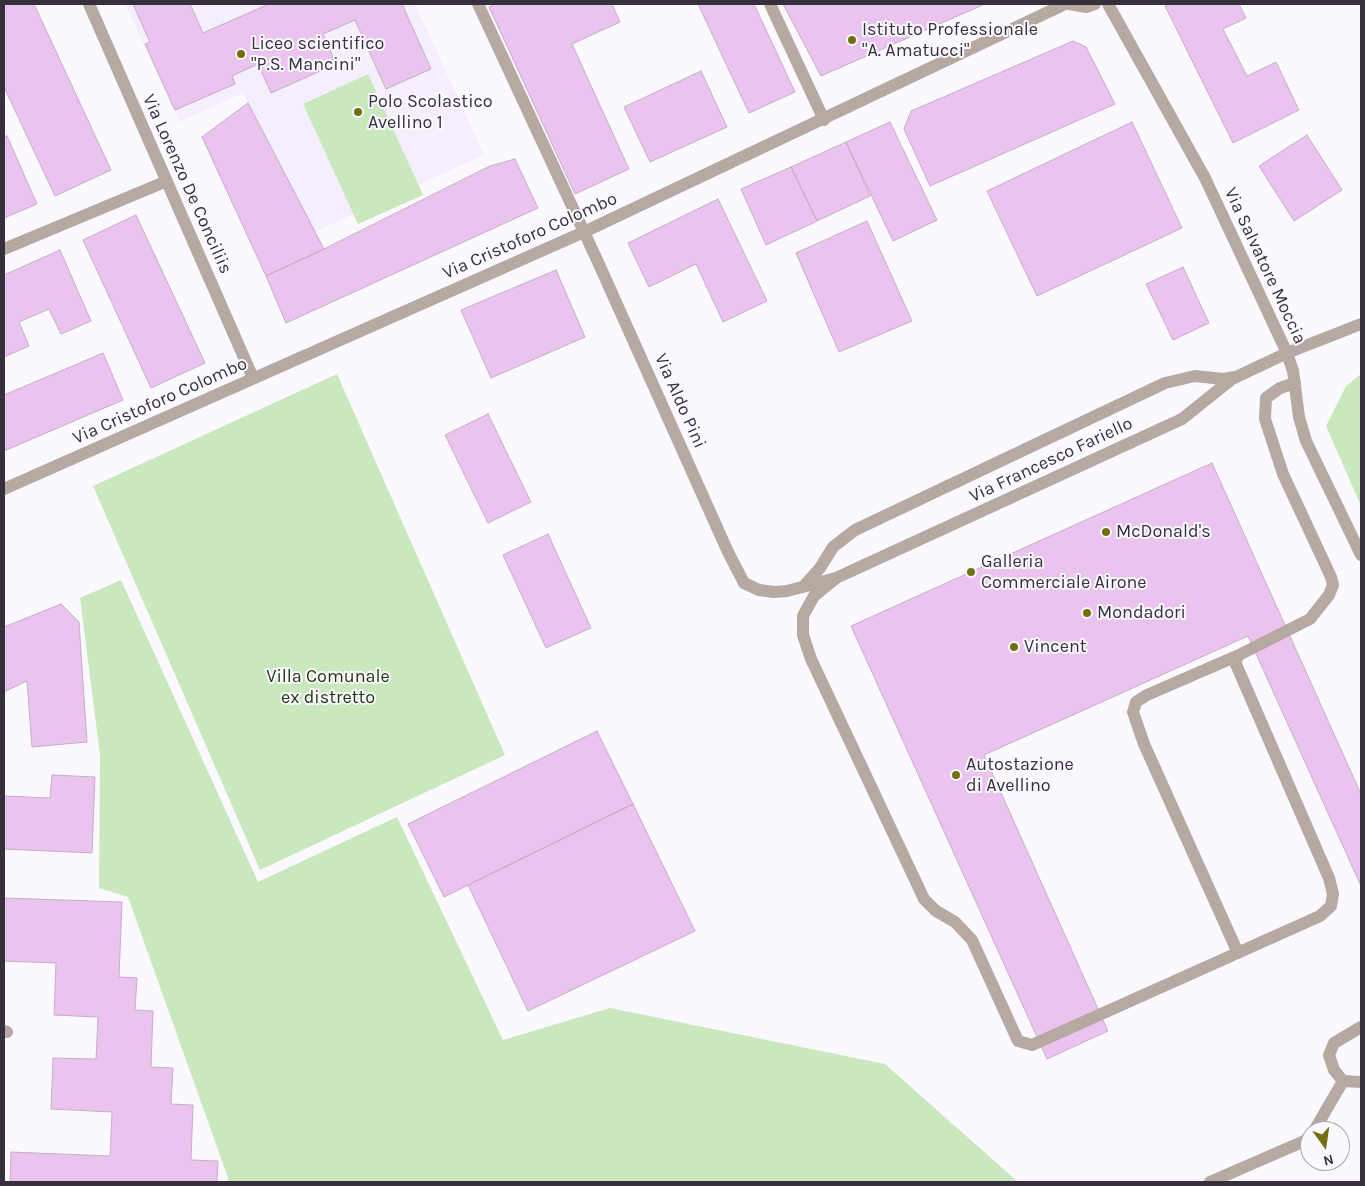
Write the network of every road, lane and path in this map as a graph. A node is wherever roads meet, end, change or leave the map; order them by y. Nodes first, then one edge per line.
1 (89, 4) edge
2 (478, 4) edge
3 (770, 4) edge
4 (1065, 4) edge
5 (1069, 4) edge
6 (1095, 4) edge
7 (1108, 4) edge
8 (824, 120) junction
9 (167, 181) junction
10 (584, 232) junction
11 (4, 249) edge
12 (1361, 324) edge
13 (1287, 353) junction
14 (1236, 377) junction
15 (253, 378) junction
16 (1295, 383) junction
17 (4, 489) edge
18 (1361, 555) edge
19 (836, 578) junction
20 (744, 583) joint
21 (803, 587) junction
22 (1239, 655) junction
23 (1238, 953) junction
24 (1361, 1027) edge
25 (1343, 1081) junction
26 (1361, 1082) edge
27 (1320, 1121) edge
28 (1300, 1141) edge
29 (1210, 1182) edge

1 - 9 street, Via Lorenzo De Conciliis
2 - 10 street, Via Aldo Pini
3 - 8 street
4 - 8 street, Via Cristoforo Colombo
5 - 6 street
7 - 13 street, Via Salvatore Moccia
8 - 10 street, Via Cristoforo Colombo
9 - 11 street
9 - 15 street, Via Lorenzo De Conciliis
10 - 15 street, Via Cristoforo Colombo
10 - 20 street, Via Aldo Pini
12 - 13 street, Via Francesco Fariello
13 - 14 street, Via Francesco Fariello
13 - 16 street, Via Salvatore Moccia
14 - 19 street, Via Francesco Fariello
14 - 21 street
15 - 17 street, Via Cristoforo Colombo
16 - 18 street, Via Salvatore Moccia
16 - 22 street
19 - 21 street, Via Francesco Fariello
19 - 23 street
20 - 21 street, Via Francesco Fariello
22 - 23 street
22 - 23 street
24 - 25 street
25 - 26 street
25 - 27 street
28 - 29 street

